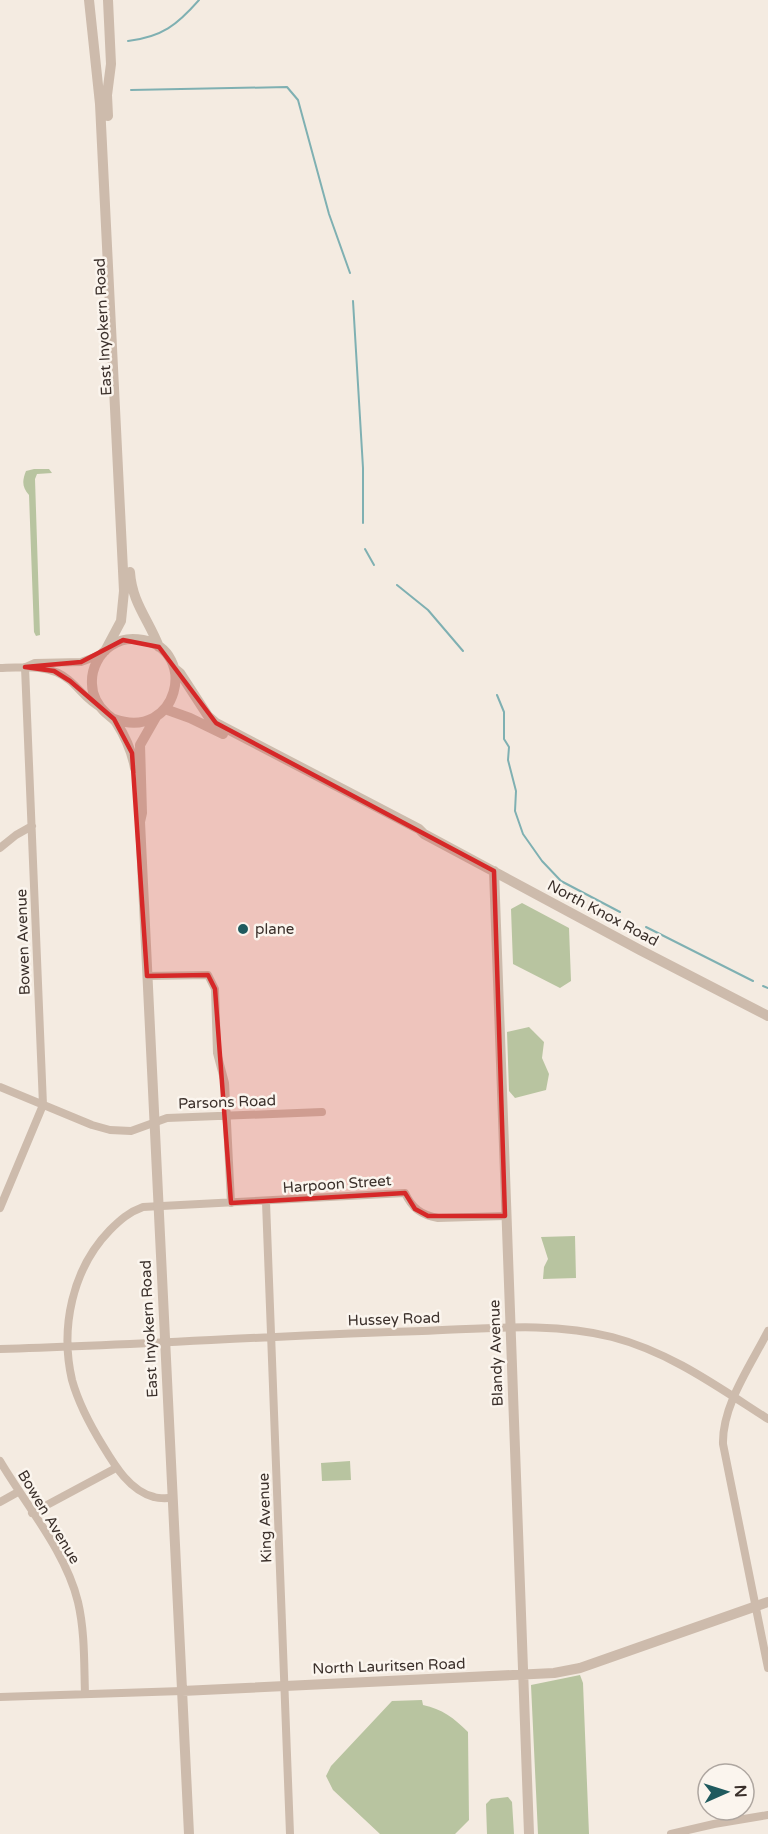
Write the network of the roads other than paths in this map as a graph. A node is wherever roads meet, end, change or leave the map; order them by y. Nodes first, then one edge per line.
1 (84, 0) edge
2 (89, 0) edge
3 (108, 0) edge
4 (94, 49) junction
5 (159, 647) junction
6 (104, 653) junction
7 (25, 667) junction
8 (0, 668) edge
9 (174, 668) junction
10 (101, 708) junction
11 (165, 709) junction
12 (156, 717) junction
13 (114, 719) junction
14 (140, 822) junction
15 (32, 826) junction
16 (424, 834) junction
17 (0, 849) edge
18 (494, 871) junction
19 (147, 976) junction
20 (768, 1016) edge
21 (0, 1087) edge
22 (44, 1105) junction
23 (322, 1112) dead end
24 (227, 1115) junction
25 (154, 1122) junction
26 (266, 1202) junction
27 (231, 1203) junction
28 (159, 1206) junction
29 (0, 1208) edge
30 (505, 1216) junction
31 (510, 1328) junction
32 (768, 1331) edge
33 (272, 1338) junction
34 (165, 1342) junction
35 (69, 1347) junction
36 (0, 1349) edge
37 (734, 1398) junction
38 (727, 1413) junction
39 (758, 1413) junction
40 (768, 1419) edge
41 (0, 1461) edge
42 (116, 1468) junction
43 (18, 1492) junction
44 (172, 1498) junction
45 (0, 1502) edge
46 (32, 1513) junction
47 (768, 1602) edge
48 (756, 1606) junction
49 (768, 1668) edge
50 (524, 1676) junction
51 (285, 1684) junction
52 (182, 1690) junction
53 (85, 1694) junction
54 (0, 1697) edge
55 (768, 1815) edge
56 (189, 1834) edge
57 (290, 1834) edge
58 (529, 1834) edge
59 (671, 1834) edge

1 - 4 street, East Inyokern Road
2 - 4 street, East Inyokern Road
3 - 5 street, East Inyokern Road
4 - 6 street, East Inyokern Road
5 - 6 street
5 - 9 street
6 - 7 street
6 - 10 street
7 - 8 street
7 - 10 street
7 - 15 street, Bowen Avenue
9 - 11 street
9 - 16 street, North Knox Road
10 - 13 street
11 - 12 street
11 - 16 street, North Knox Road
12 - 13 street
12 - 14 street, East Inyokern Road
13 - 14 street, East Inyokern Road
14 - 19 street, East Inyokern Road
15 - 17 street
15 - 22 street, Bowen Avenue
16 - 18 street, North Knox Road
18 - 20 street, North Knox Road
18 - 30 street, Blandy Avenue
19 - 24 street
19 - 25 street, East Inyokern Road
21 - 22 street, Parsons Road
22 - 25 street, Parsons Road
22 - 29 street, Bowen Avenue
23 - 24 street, Parsons Road
24 - 25 street, Parsons Road
24 - 27 street
25 - 28 street, East Inyokern Road
26 - 27 street, Harpoon Street
26 - 30 street, Harpoon Street
26 - 33 street, King Avenue
27 - 28 street, Harpoon Street
28 - 34 street, East Inyokern Road
28 - 35 street, Harpoon Street
30 - 31 street, Blandy Avenue
31 - 33 street, Hussey Road
31 - 37 street, Hussey Road
31 - 50 street, Blandy Avenue
32 - 37 street
33 - 34 street, Hussey Road
33 - 51 street, King Avenue
34 - 35 street, Hussey Road
34 - 44 street, East Inyokern Road
35 - 36 street, Hussey Road
35 - 42 street, Harpoon Street
37 - 38 street
37 - 39 street, Hussey Road
38 - 39 street
38 - 48 street
39 - 40 street, Hussey Road
41 - 43 street, Bowen Avenue
42 - 44 street, Harpoon Street
42 - 46 street
43 - 45 street
43 - 46 street, Bowen Avenue
44 - 52 street, East Inyokern Road
46 - 53 street, Bowen Avenue
47 - 48 street, North Lauritsen Road
48 - 49 street
48 - 50 street, North Lauritsen Road
50 - 51 street, North Lauritsen Road
50 - 58 street, Blandy Avenue
51 - 52 street, North Lauritsen Road
51 - 57 street, King Avenue
52 - 53 street, North Lauritsen Road
52 - 56 street, East Inyokern Road
53 - 54 street, North Lauritsen Road
55 - 59 street

